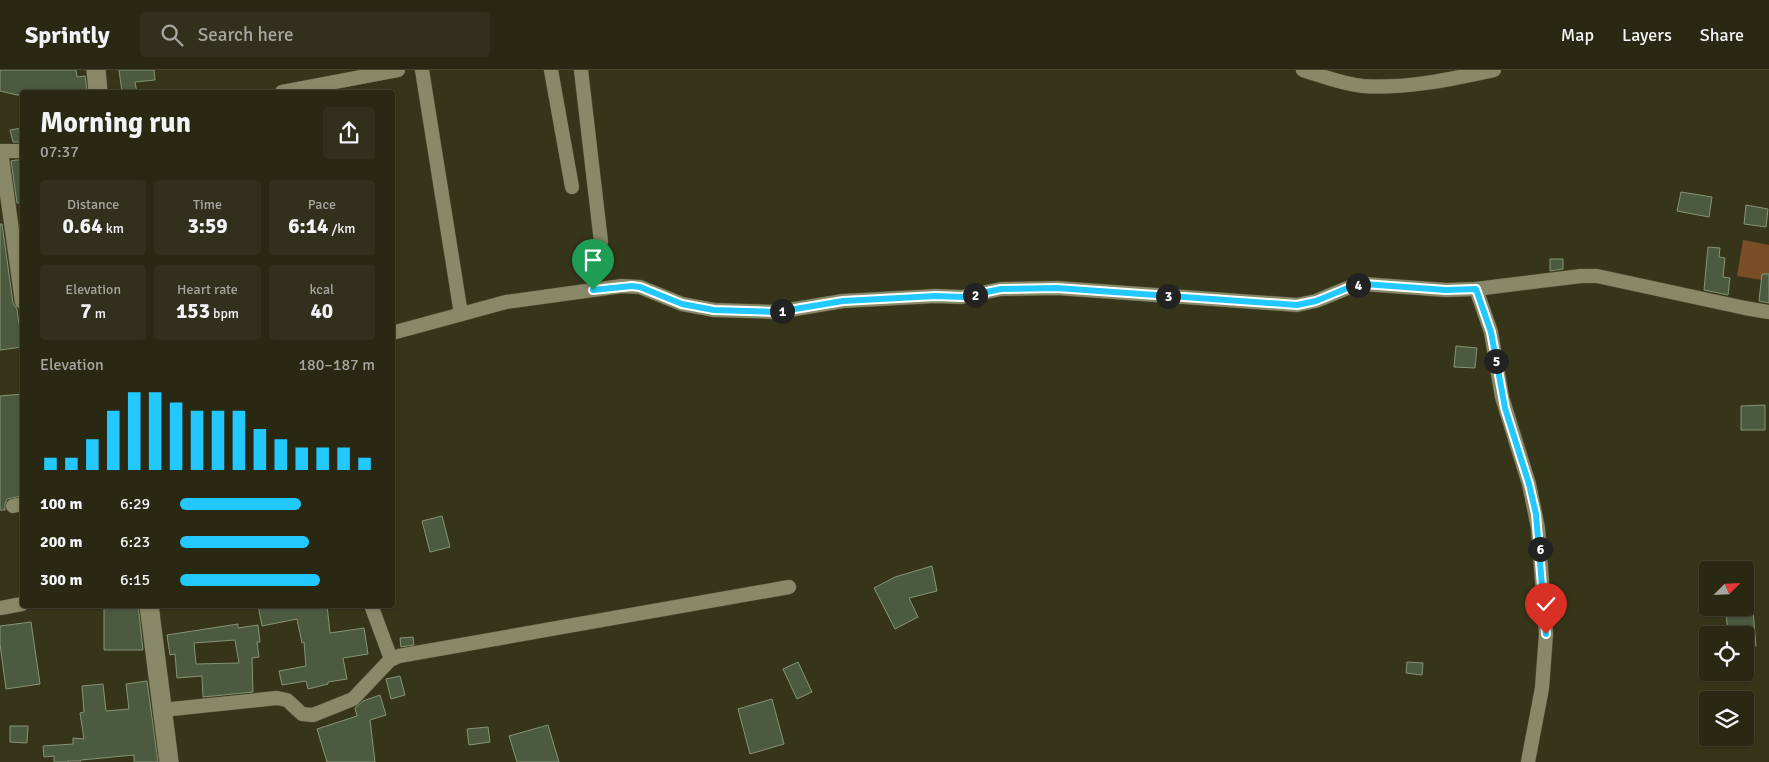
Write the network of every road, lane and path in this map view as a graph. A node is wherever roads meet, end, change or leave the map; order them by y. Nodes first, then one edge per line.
1 (96, 70) edge
2 (398, 70) edge
3 (422, 70) edge
4 (551, 70) edge
5 (580, 70) edge
6 (1302, 70) edge
7 (1494, 70) edge
8 (98, 90) edge
9 (293, 90) edge
10 (1, 151) edge
11 (20, 151) edge
12 (572, 187) dead end
13 (601, 242) dead end
14 (20, 288) edge
15 (1476, 289) junction
16 (1769, 312) edge
17 (461, 314) junction
18 (395, 332) edge
19 (789, 587) dead end
20 (20, 604) edge
21 (0, 608) edge
22 (149, 608) edge
23 (372, 608) edge
24 (391, 659) junction
25 (162, 710) junction
26 (169, 762) edge
27 (1528, 762) edge

1 - 8 street
2 - 9 street
3 - 17 street
4 - 12 street
5 - 13 street
6 - 7 street
10 - 11 street
10 - 14 street
15 - 16 street
15 - 17 street
15 - 27 street
17 - 18 street
19 - 24 street
20 - 21 street
22 - 25 street
23 - 24 street
24 - 25 street
25 - 26 street

